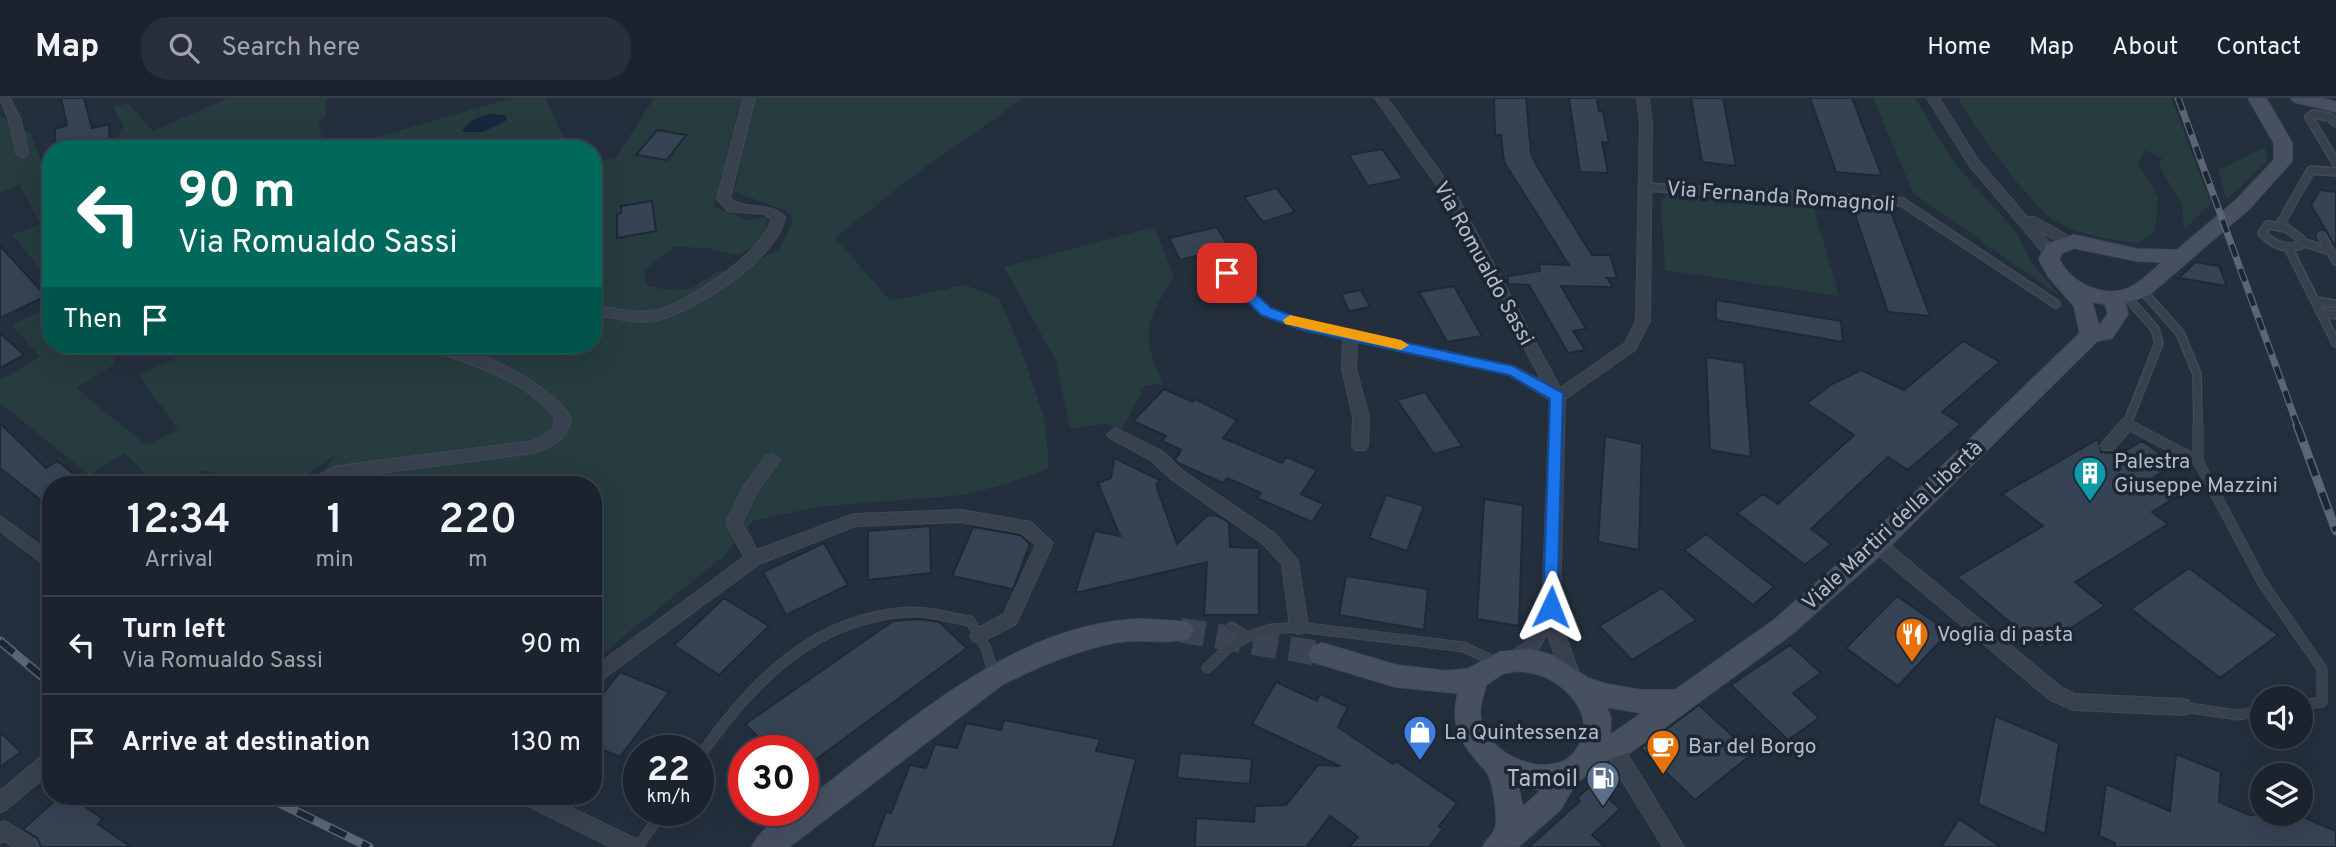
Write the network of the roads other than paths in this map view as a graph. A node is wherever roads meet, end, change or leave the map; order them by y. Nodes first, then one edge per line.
1 (4, 98) edge
2 (749, 98) edge
3 (1381, 98) edge
4 (1643, 98) edge
5 (1933, 98) edge
6 (2258, 98) edge
7 (2291, 98) edge
8 (2313, 99) edge
9 (2336, 107) edge
10 (2336, 123) edge
11 (2274, 125) junction
12 (22, 153) dead end
13 (2336, 163) edge
14 (2336, 172) edge
15 (1645, 187) junction
16 (2022, 216) junction
17 (2279, 226) junction
18 (2322, 236) dead end
19 (2069, 242) junction
20 (2302, 242) junction
21 (2103, 246) junction
22 (2288, 247) junction
23 (2050, 251) junction
24 (2330, 251) junction
25 (2180, 256) junction
26 (2336, 261) edge
27 (1227, 273) dead end
28 (2069, 285) junction
29 (2132, 293) junction
30 (2315, 301) junction
31 (2056, 304) dead end
32 (2336, 304) edge
33 (602, 311) edge
34 (2320, 313) junction
35 (2336, 315) edge
36 (1350, 335) junction
37 (2091, 335) junction
38 (2336, 343) edge
39 (459, 354) edge
40 (1558, 397) junction
41 (2127, 424) junction
42 (1115, 434) dead end
43 (1360, 446) dead end
44 (2108, 446) dead end
45 (772, 460) dead end
46 (2198, 461) junction
47 (334, 476) edge
48 (0, 522) edge
49 (1877, 544) junction
50 (42, 556) edge
51 (753, 559) junction
52 (1551, 607) junction
53 (1231, 626) dead end
54 (1299, 627) junction
55 (1180, 630) tunnel mouth
56 (979, 636) junction
57 (1247, 637) junction
58 (1322, 654) tunnel mouth
59 (1504, 662) junction
60 (1208, 668) dead end
61 (602, 671) edge
62 (994, 676) junction
63 (1474, 679) junction
64 (1577, 683) junction
65 (1681, 700) junction
66 (2313, 703) edge
67 (2183, 707) joint
68 (2250, 713) edge
69 (714, 737) edge
70 (1604, 749) junction
71 (1499, 766) junction
72 (42, 768) edge
73 (1566, 776) junction
74 (0, 803) edge
75 (545, 805) edge
76 (652, 826) edge
77 (0, 834) edge
78 (1503, 842) edge
79 (29, 847) edge
80 (631, 847) edge
81 (638, 847) edge
82 (766, 847) edge
83 (1674, 847) edge

1 - 12 street
2 - 33 street
3 - 40 street, Via Romualdo Sassi
4 - 15 street, Via Fernanda Romagnoli
5 - 16 street
6 - 11 main road
7 - 11 main road
8 - 9 main road
10 - 13 lane
11 - 25 main road
14 - 17 lane
15 - 31 lane, Via Fernanda Romagnoli
15 - 40 street, Via Fernanda Romagnoli
16 - 19 street
16 - 23 street
17 - 20 lane
17 - 22 lane
18 - 24 lane
19 - 21 main road
19 - 23 main road
20 - 22 lane
20 - 24 lane
21 - 25 main road
21 - 29 main road
22 - 30 lane
23 - 28 main road
24 - 26 lane
25 - 29 main road
27 - 36 street, Via Romualdo Sassi
28 - 29 main road
28 - 37 main road
29 - 37 main road, Viale Martiri della Libertà
29 - 41 lane
29 - 46 lane
30 - 32 lane
30 - 34 lane
34 - 35 lane
34 - 38 lane
36 - 40 street, Via Romualdo Sassi
36 - 43 street
37 - 49 main road, Viale Martiri della Libertà
39 - 47 street
40 - 52 street, Via Romualdo Sassi
41 - 44 street
41 - 46 lane
42 - 54 street
45 - 51 street
46 - 66 lane
48 - 50 street
49 - 65 main road, Viale Martiri della Libertà
49 - 67 street
51 - 56 street
51 - 61 street
52 - 59 street, Via Romualdo Sassi
52 - 64 street, Via Romualdo Sassi
53 - 57 lane
54 - 57 lane
54 - 59 lane
55 - 62 main road
56 - 62 lane
56 - 69 lane
57 - 60 lane
58 - 63 main road
59 - 63 main road
59 - 64 main road, Viale Martiri della Libertà
62 - 82 main road
63 - 71 main road
64 - 65 main road, Viale Martiri della Libertà
64 - 70 main road
65 - 70 main road, Viale Martiri della Libertà
67 - 68 lane
70 - 73 main road, Viale Martiri della Libertà
70 - 83 street
71 - 73 main road
71 - 78 main road, Viale Martiri della Libertà
72 - 74 street
73 - 78 main road, Viale Martiri della Libertà
75 - 80 street
76 - 81 lane
77 - 79 street

